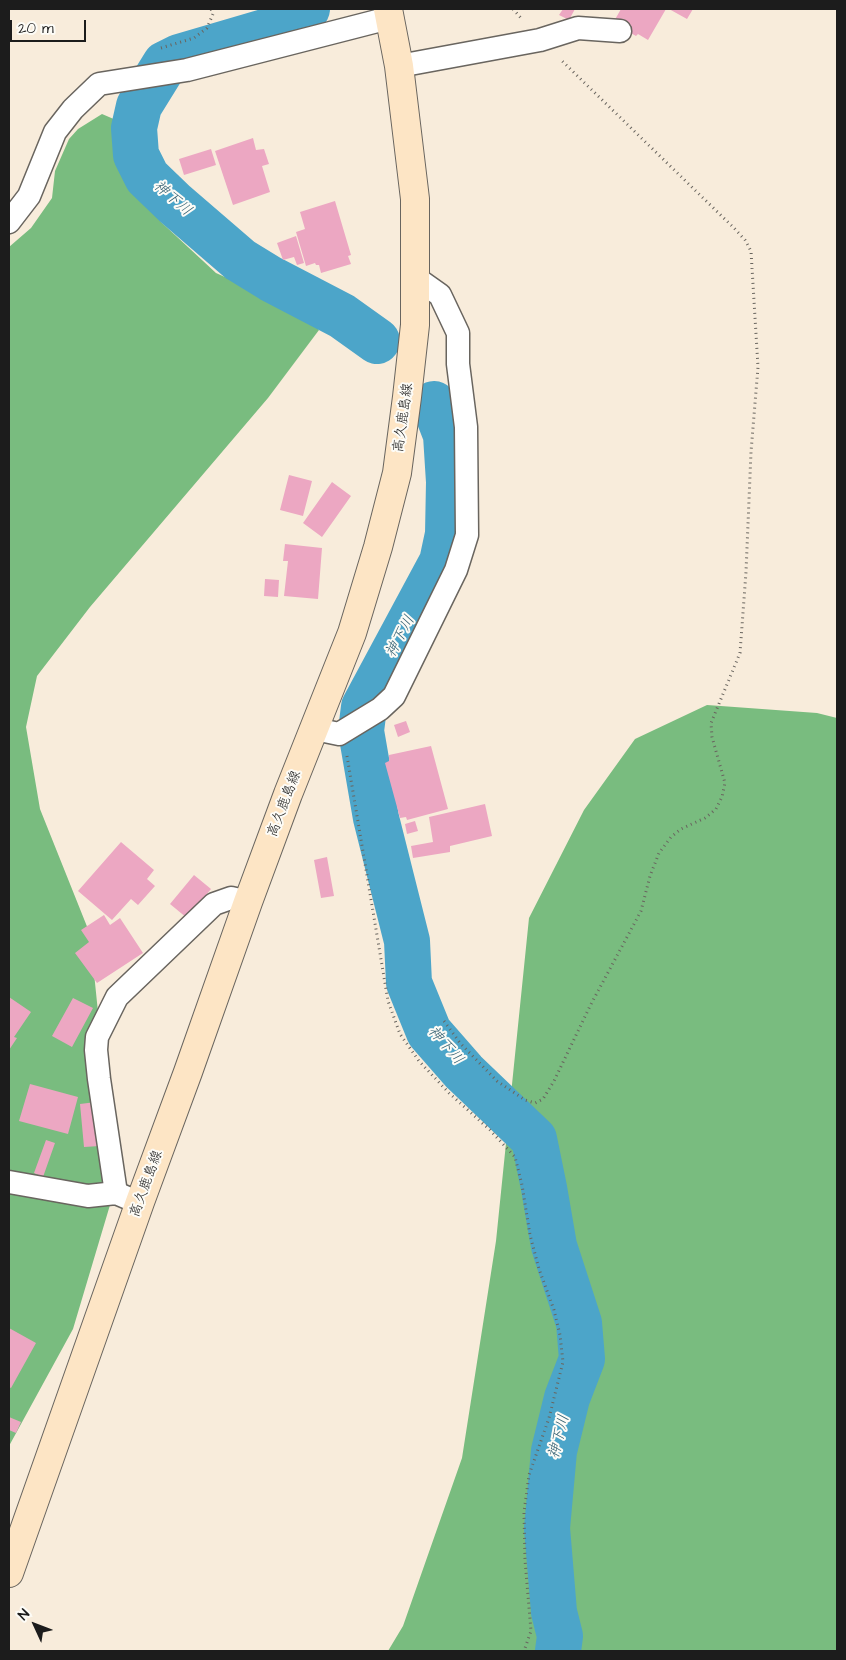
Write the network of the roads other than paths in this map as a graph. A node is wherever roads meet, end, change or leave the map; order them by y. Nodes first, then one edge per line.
1 (388, 13) edge
2 (620, 31) dead end
3 (399, 66) junction
4 (9, 222) edge
5 (416, 278) junction
6 (336, 730) junction
7 (248, 902) junction
8 (9, 1182) edge
9 (128, 1198) junction
10 (9, 1573) edge

1 - 3 main road, 高久鹿島線
1 - 4 street
2 - 3 street
3 - 5 main road, 高久鹿島線
5 - 6 main road, 高久鹿島線
5 - 6 street
6 - 7 main road, 高久鹿島線
7 - 9 main road, 高久鹿島線
7 - 9 street
8 - 9 street
9 - 10 main road, 高久鹿島線

